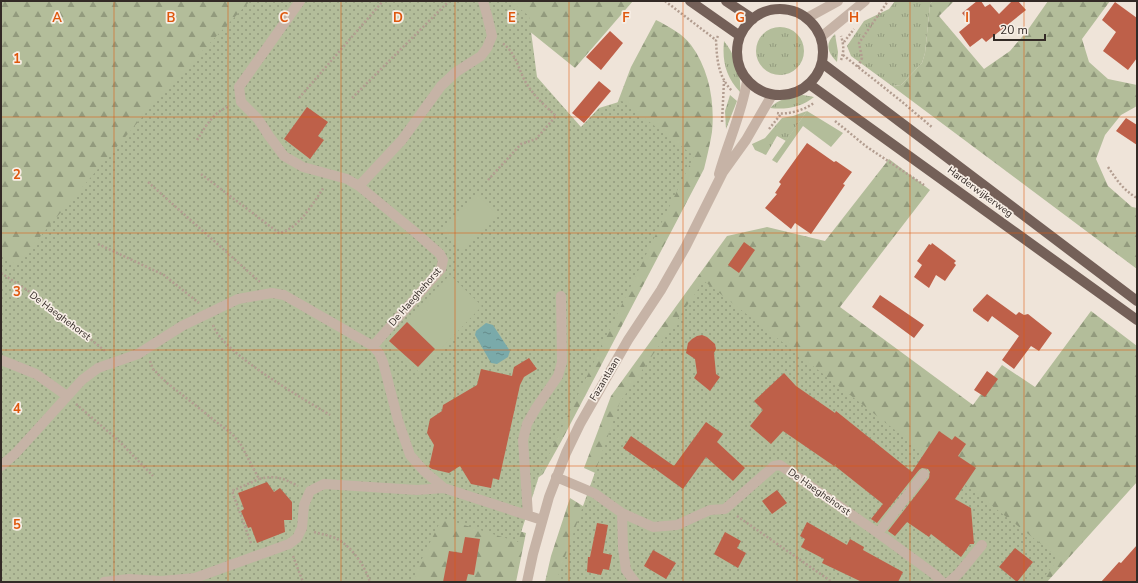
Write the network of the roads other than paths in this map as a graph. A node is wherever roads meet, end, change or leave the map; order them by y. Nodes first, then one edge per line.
1 (300, 1) edge
2 (483, 1) edge
3 (690, 1) edge
4 (726, 1) edge
5 (838, 1) edge
6 (866, 1) edge
7 (807, 18) junction
8 (753, 19) junction
9 (740, 36) junction
10 (821, 37) junction
11 (822, 63) junction
12 (748, 80) junction
13 (809, 84) junction
14 (772, 95) junction
15 (359, 186) junction
16 (714, 189) junction
17 (560, 296) dead end
18 (1137, 301) edge
19 (1137, 320) edge
20 (373, 346) junction
21 (1, 360) edge
22 (67, 396) junction
23 (1, 466) edge
24 (924, 474) dead end
25 (556, 477) junction
26 (444, 488) junction
27 (622, 513) junction
28 (528, 515) junction
29 (542, 520) junction
30 (878, 533) junction
31 (982, 545) dead end
32 (104, 582) edge
33 (527, 582) edge
34 (635, 582) edge
35 (942, 582) edge
36 (949, 582) edge

1 - 15 street, De Haeghehorst
2 - 15 street
3 - 9 main road
4 - 8 main road
5 - 7 street
6 - 10 street
7 - 8 main road
7 - 10 main road
8 - 9 main road
9 - 12 main road
10 - 11 main road
11 - 13 main road
11 - 18 main road, Harderwijkerweg
12 - 14 main road
12 - 16 street, Fazantlaan
13 - 14 main road
13 - 19 main road, Harderwijkerweg
14 - 16 street, Fazantlaan
15 - 20 street, De Haeghehorst
16 - 25 street, Fazantlaan
17 - 28 street
20 - 22 street
20 - 26 street
21 - 22 street
22 - 23 street
24 - 30 street
25 - 27 street, De Haeghehorst
25 - 29 street, Fazantlaan
26 - 28 street
26 - 32 street
27 - 30 street, De Haeghehorst
27 - 34 street
28 - 29 street
29 - 33 street, Fazantlaan
30 - 35 street, De Haeghehorst
31 - 36 street

